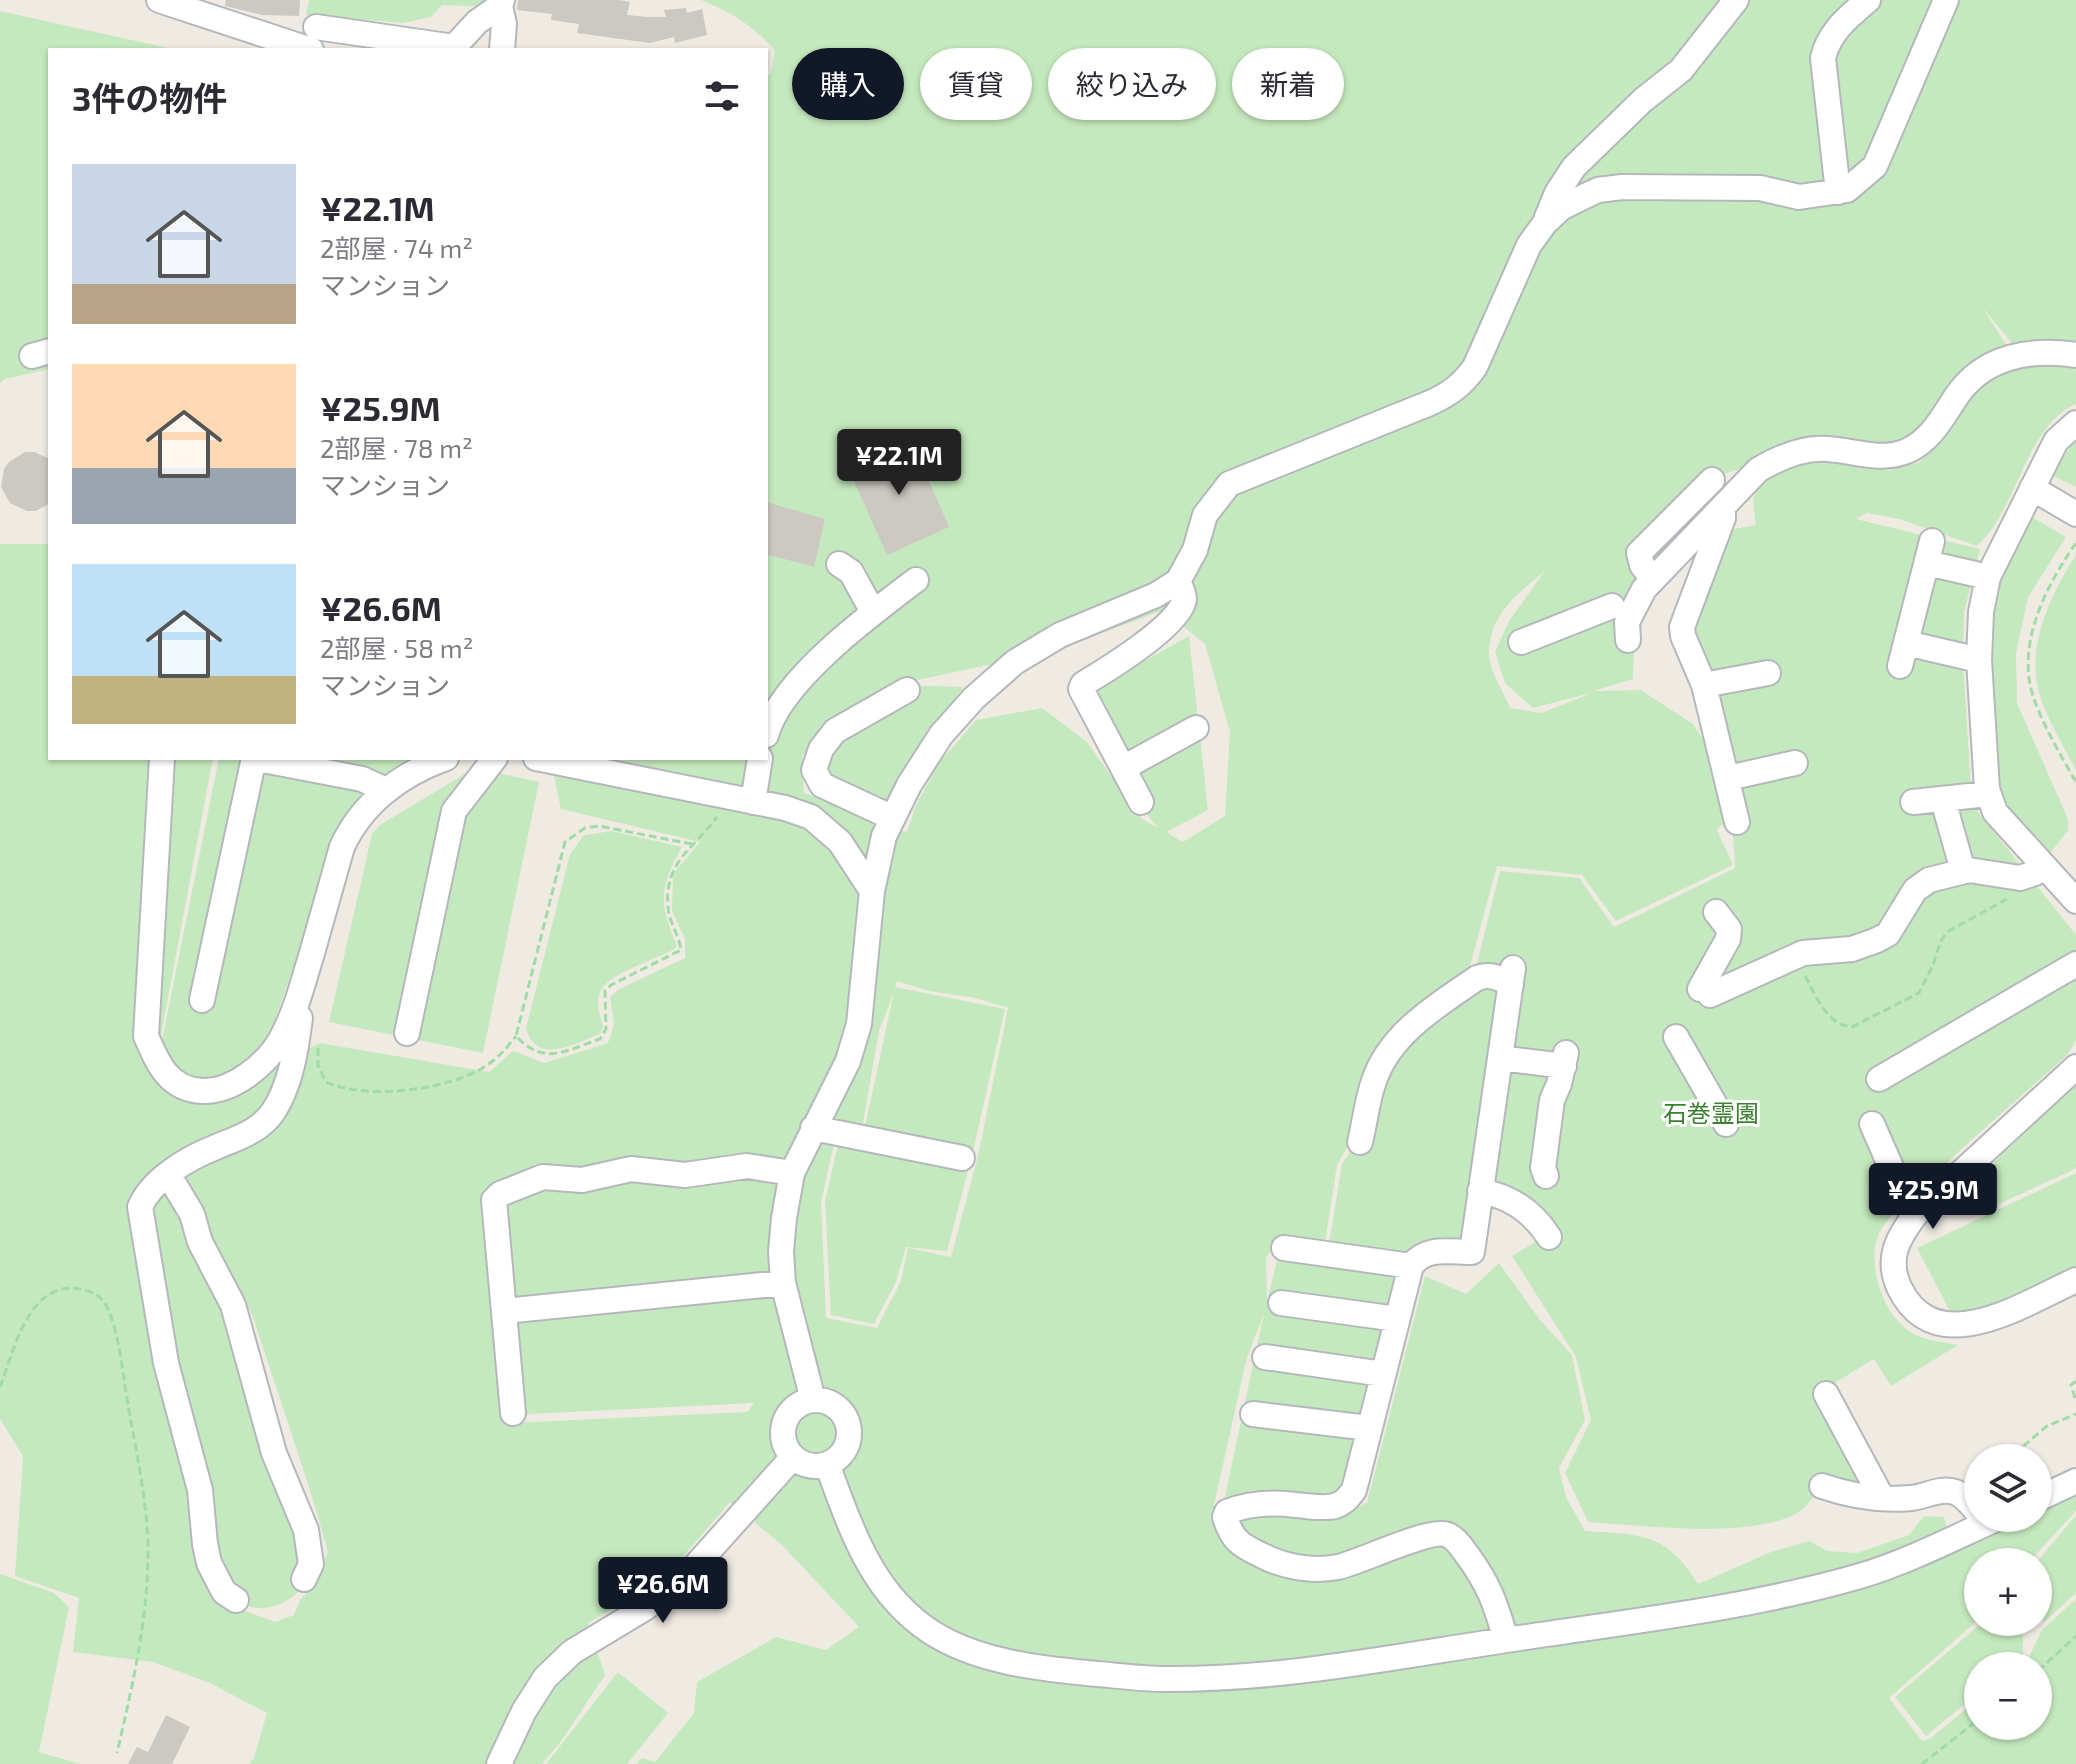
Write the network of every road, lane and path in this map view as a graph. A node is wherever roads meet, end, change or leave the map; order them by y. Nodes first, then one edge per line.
1 (159, 0) edge
2 (1736, 0) edge
3 (1868, 0) edge
4 (1946, 0) edge
5 (501, 3) edge
6 (314, 38) edge
7 (502, 48) edge
8 (1838, 192) junction
9 (1545, 223) junction
10 (2076, 355) edge
11 (2076, 423) edge
12 (1712, 480) dead end
13 (2032, 488) junction
14 (1723, 505) junction
15 (2076, 514) edge
16 (2076, 543) edge
17 (839, 564) dead end
18 (1988, 577) junction
19 (1653, 579) junction
20 (916, 580) dead end
21 (1178, 581) junction
22 (1615, 605) junction
23 (873, 612) junction
24 (1628, 640) dead end
25 (1521, 642) dead end
26 (1979, 660) junction
27 (1768, 673) dead end
28 (1704, 685) junction
29 (907, 690) dead end
30 (768, 728) edge
31 (1196, 728) dead end
32 (162, 760) edge
33 (254, 760) edge
34 (264, 760) edge
35 (441, 760) edge
36 (493, 760) edge
37 (546, 760) edge
38 (759, 760) edge
39 (1795, 763) dead end
40 (1123, 768) junction
41 (1728, 778) junction
42 (2076, 782) edge
43 (386, 790) junction
44 (1988, 794) junction
45 (742, 800) junction
46 (1943, 800) junction
47 (1141, 802) dead end
48 (1913, 802) dead end
49 (893, 818) junction
50 (1737, 822) dead end
51 (692, 844) junction
52 (1963, 871) junction
53 (2035, 871) junction
54 (872, 891) junction
55 (2076, 901) edge
56 (1716, 912) dead end
57 (1794, 958) junction
58 (2076, 964) edge
59 (301, 991) junction
60 (202, 1000) dead end
61 (407, 1033) dead end
62 (516, 1036) junction
63 (1676, 1037) dead end
64 (318, 1044) dead end
65 (1500, 1058) junction
66 (2076, 1067) edge
67 (1879, 1079) dead end
68 (1726, 1124) dead end
69 (1872, 1124) dead end
70 (813, 1128) junction
71 (1360, 1142) dead end
72 (962, 1158) dead end
73 (792, 1173) junction
74 (168, 1174) junction
75 (1546, 1176) dead end
76 (1480, 1191) junction
77 (1913, 1217) junction
78 (1549, 1237) dead end
79 (1284, 1248) dead end
80 (1411, 1266) junction
81 (2076, 1280) edge
82 (783, 1283) junction
83 (1281, 1303) dead end
84 (504, 1311) junction
85 (1397, 1319) junction
86 (1265, 1357) dead end
87 (1383, 1374) junction
88 (2076, 1381) edge
89 (0, 1387) edge
90 (1826, 1394) dead end
91 (813, 1400) junction
92 (2076, 1401) edge
93 (513, 1413) dead end
94 (1253, 1414) dead end
95 (2076, 1414) edge
96 (1369, 1428) junction
97 (2026, 1444) edge
98 (793, 1457) junction
99 (827, 1464) junction
100 (2076, 1481) edge
101 (1822, 1486) dead end
102 (2052, 1492) edge
103 (1882, 1498) junction
104 (1964, 1498) edge
105 (1964, 1528) edge
106 (304, 1579) dead end
107 (236, 1600) dead end
108 (2076, 1636) edge
109 (1506, 1640) junction
110 (2052, 1658) edge
111 (1964, 1731) edge
112 (117, 1753) dead end
113 (499, 1764) edge
114 (1922, 1764) edge

1 - 6 street
2 - 9 street
3 - 8 street
4 - 8 street
5 - 6 street
5 - 7 street
8 - 9 street
9 - 21 street
10 - 14 street
11 - 13 street
12 - 19 street
13 - 15 street
13 - 18 street
14 - 19 street
14 - 28 street
16 - 42 path
17 - 23 street
18 - 26 street
18 - 26 street
19 - 22 street
20 - 23 street
21 - 40 street
21 - 49 street
22 - 24 street
22 - 25 street
23 - 30 street
26 - 44 street
27 - 28 street
28 - 41 street
29 - 49 street
31 - 40 street
32 - 59 street
33 - 60 street
34 - 43 street
35 - 43 street
36 - 61 street
37 - 45 street
38 - 45 street
39 - 41 street
40 - 47 street
41 - 50 street
43 - 59 street
44 - 46 street
44 - 53 street
45 - 51 path
45 - 54 street
46 - 48 street
46 - 52 street
49 - 54 street
51 - 62 path
51 - 62 path
52 - 53 street
52 - 57 street
53 - 55 street
53 - 57 path
54 - 70 street
56 - 57 street
58 - 67 street
59 - 74 street
62 - 64 path
63 - 68 street
65 - 71 street
65 - 75 street
65 - 76 street
66 - 77 street
69 - 77 street
70 - 72 street
70 - 73 street
73 - 82 street
73 - 84 street
74 - 106 street
74 - 107 street
76 - 78 street
76 - 80 street
77 - 81 street
79 - 80 street
80 - 85 street
82 - 84 street
82 - 91 street
83 - 85 street
84 - 93 street
85 - 87 street
86 - 87 street
87 - 96 street
88 - 92 path
89 - 112 path
90 - 103 street
91 - 98 street
91 - 99 street
94 - 96 street
95 - 97 path
96 - 109 street
98 - 99 street
98 - 113 street
99 - 109 street
100 - 102 street
101 - 103 street
103 - 104 street
105 - 109 street
108 - 110 path
111 - 114 path

